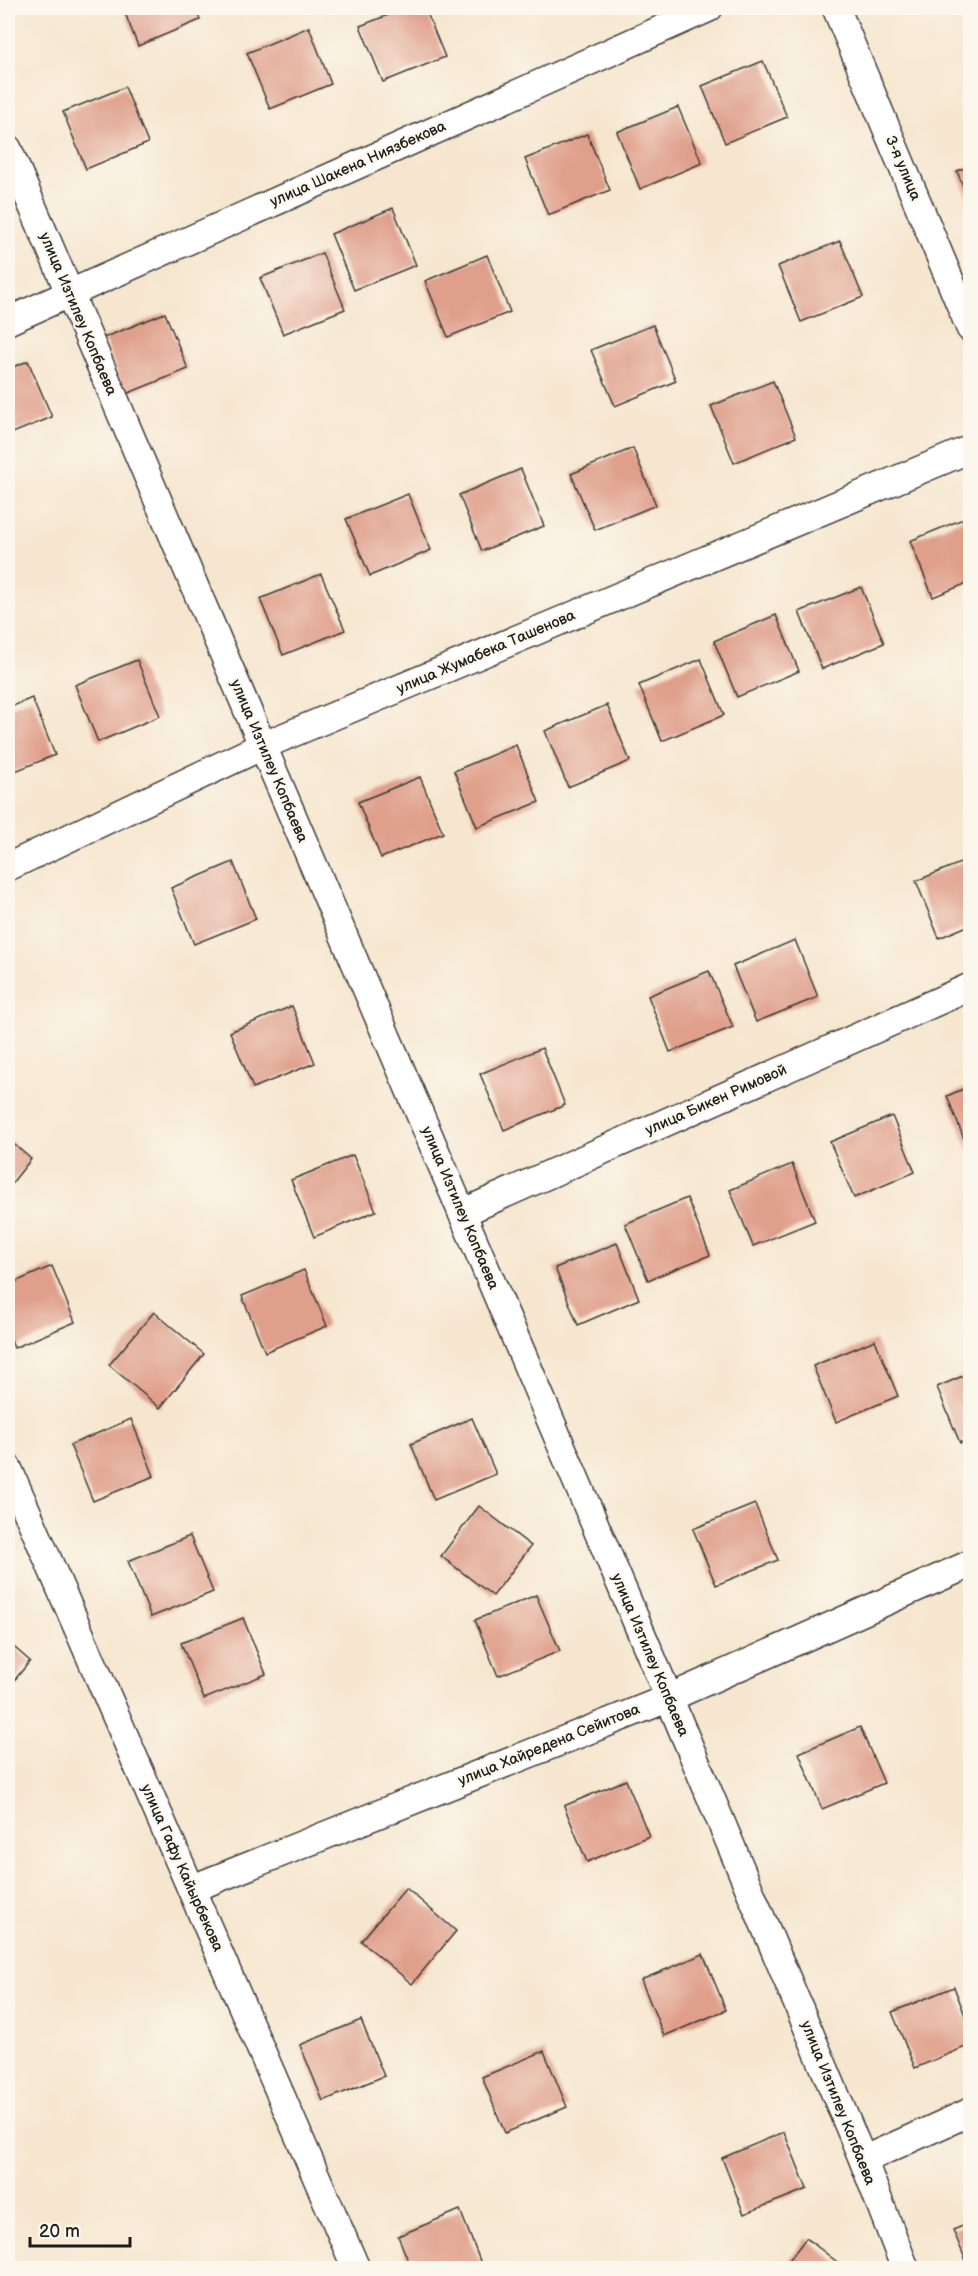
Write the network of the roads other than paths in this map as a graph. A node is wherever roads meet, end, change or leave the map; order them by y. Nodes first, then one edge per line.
1 (709, 8) edge
2 (836, 8) edge
3 (8, 149) edge
4 (69, 294) junction
5 (8, 321) edge
6 (970, 328) edge
7 (970, 450) edge
8 (262, 746) junction
9 (8, 867) edge
10 (970, 987) edge
11 (462, 1213) junction
12 (8, 1468) edge
13 (970, 1564) edge
14 (669, 1698) junction
15 (191, 1889) junction
16 (970, 2112) edge
17 (863, 2160) junction
18 (356, 2268) edge
19 (905, 2268) edge

1 - 4 street, улица Шакена Ниязбекова
2 - 6 street, 3-я улица
3 - 4 street, улица Изтилеу Копбаева
4 - 5 street, улица Шакена Ниязбекова
4 - 8 street, улица Изтилеу Копбаева
7 - 8 street, улица Жумабека Ташенова
8 - 9 street, улица Жумабека Ташенова
8 - 11 street, улица Изтилеу Копбаева
10 - 11 street, улица Бикен Римовой
11 - 14 street, улица Изтилеу Копбаева
12 - 15 street, улица Гафу Кайырбекова
13 - 14 street, улица Хайредена Сейитова
14 - 15 street, улица Хайредена Сейитова
14 - 17 street, улица Изтилеу Копбаева
15 - 18 street, улица Гафу Кайырбекова
16 - 17 street
17 - 19 street, улица Изтилеу Копбаева

